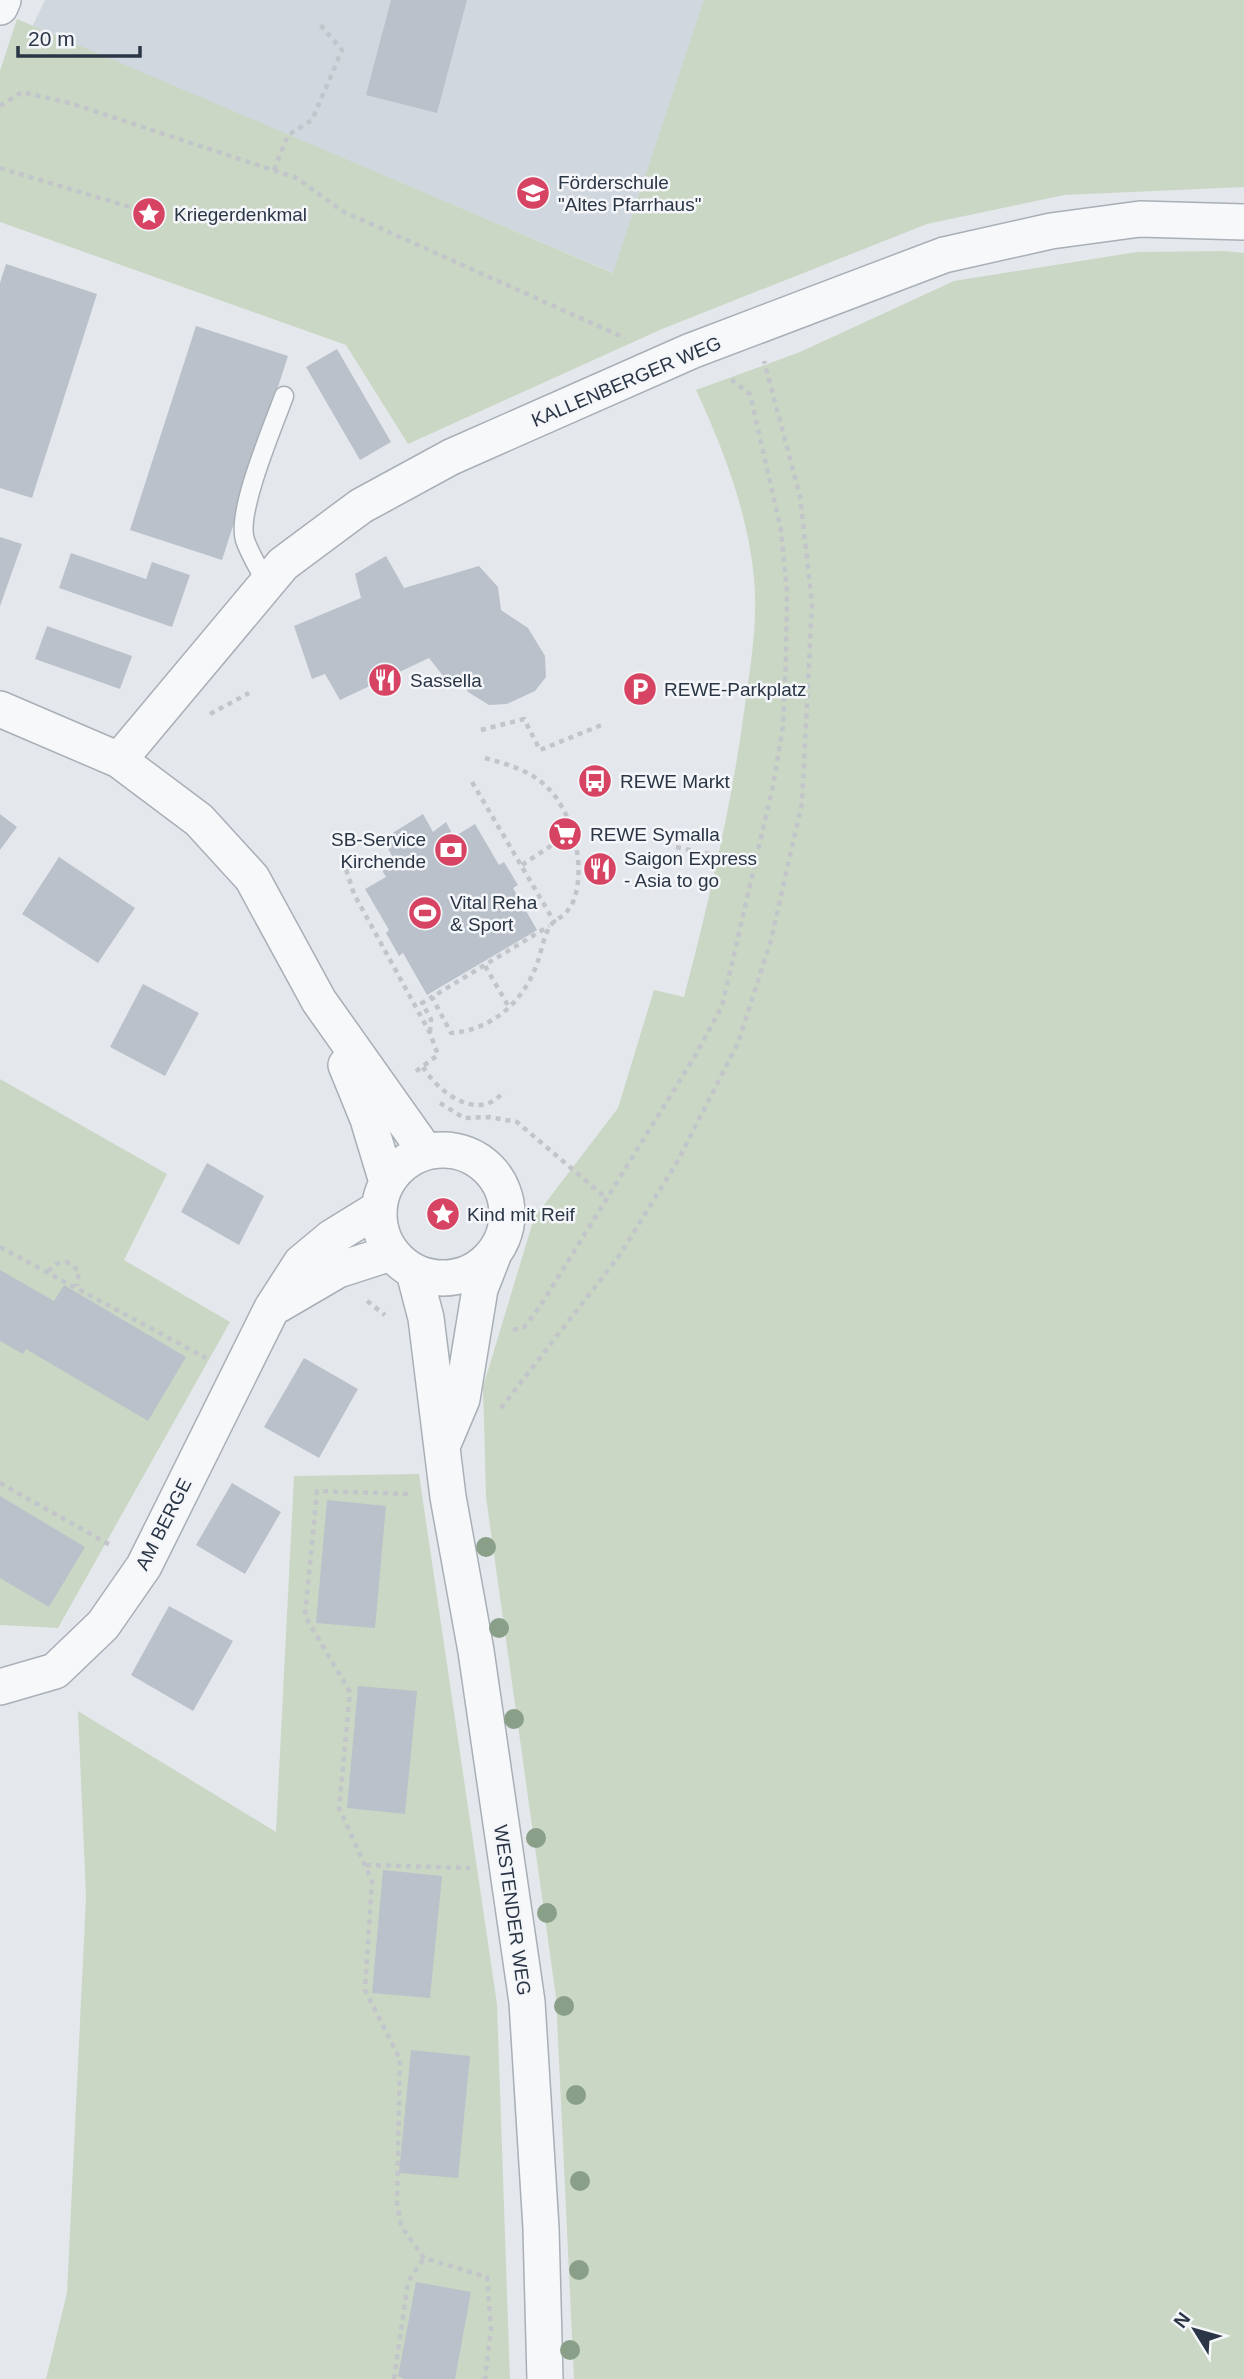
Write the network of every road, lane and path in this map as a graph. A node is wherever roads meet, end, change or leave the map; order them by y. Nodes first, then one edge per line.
1 (3, 0) edge
2 (0, 7) edge
3 (317, 21) dead end
4 (0, 106) edge
5 (0, 167) edge
6 (274, 170) junction
7 (133, 208) dead end
8 (1244, 222) edge
9 (754, 327) junction
10 (683, 355) junction
11 (284, 396) dead end
12 (267, 584) junction
13 (0, 709) edge
14 (604, 724) dead end
15 (481, 730) dead end
16 (485, 758) dead end
17 (119, 760) junction
18 (472, 782) dead end
19 (572, 832) junction
20 (676, 846) dead end
21 (343, 860) dead end
22 (522, 864) junction
23 (756, 864) junction
24 (555, 923) junction
25 (549, 926) junction
26 (485, 966) junction
27 (432, 998) junction
28 (319, 1001) junction
29 (509, 1007) junction
30 (429, 1033) junction
31 (423, 1067) junction
32 (408, 1075) dead end
33 (504, 1091) dead end
34 (435, 1100) dead end
35 (426, 1152) junction
36 (383, 1196) junction
37 (606, 1198) junction
38 (0, 1247) edge
39 (494, 1253) junction
40 (403, 1262) junction
41 (48, 1271) junction
42 (77, 1286) junction
43 (272, 1308) junction
44 (472, 1326) junction
45 (201, 1356) dead end
46 (501, 1409) dead end
47 (443, 1444) junction
48 (0, 1483) edge
49 (408, 1494) dead end
50 (118, 1550) dead end
51 (0, 1687) edge
52 (366, 1865) junction
53 (444, 1865) dead end
54 (424, 2259) junction
55 (394, 2379) edge
56 (485, 2379) edge
57 (545, 2379) edge

1 - 2 street
3 - 6 path
4 - 6 path
5 - 7 path
6 - 10 path
8 - 9 street, KALLENBERGER WEG
9 - 10 street, KALLENBERGER WEG
9 - 46 path
10 - 12 street, KALLENBERGER WEG
10 - 23 path
11 - 12 lane
12 - 17 street, KALLENBERGER WEG
13 - 17 street
14 - 15 path
16 - 19 path
17 - 28 street
18 - 22 path
19 - 22 path
19 - 24 path
20 - 23 path
21 - 30 path
22 - 24 path
23 - 37 path
24 - 25 path
25 - 26 path
25 - 29 path
26 - 27 path
26 - 29 path
27 - 29 path
27 - 30 path
28 - 35 street
28 - 36 street
30 - 31 path
31 - 32 path
31 - 33 path
34 - 37 path
35 - 36 street
35 - 39 street
36 - 40 street
36 - 43 street, AM BERGE
37 - 44 path
38 - 41 path
39 - 40 street
39 - 44 street, WESTENDER WEG
40 - 43 street
40 - 47 street, WESTENDER WEG
41 - 42 path
41 - 42 path
42 - 45 path
43 - 51 street, AM BERGE
44 - 47 street, WESTENDER WEG
47 - 57 street, WESTENDER WEG
48 - 50 path
49 - 52 path
52 - 53 path
52 - 54 path
54 - 55 path
54 - 56 path

